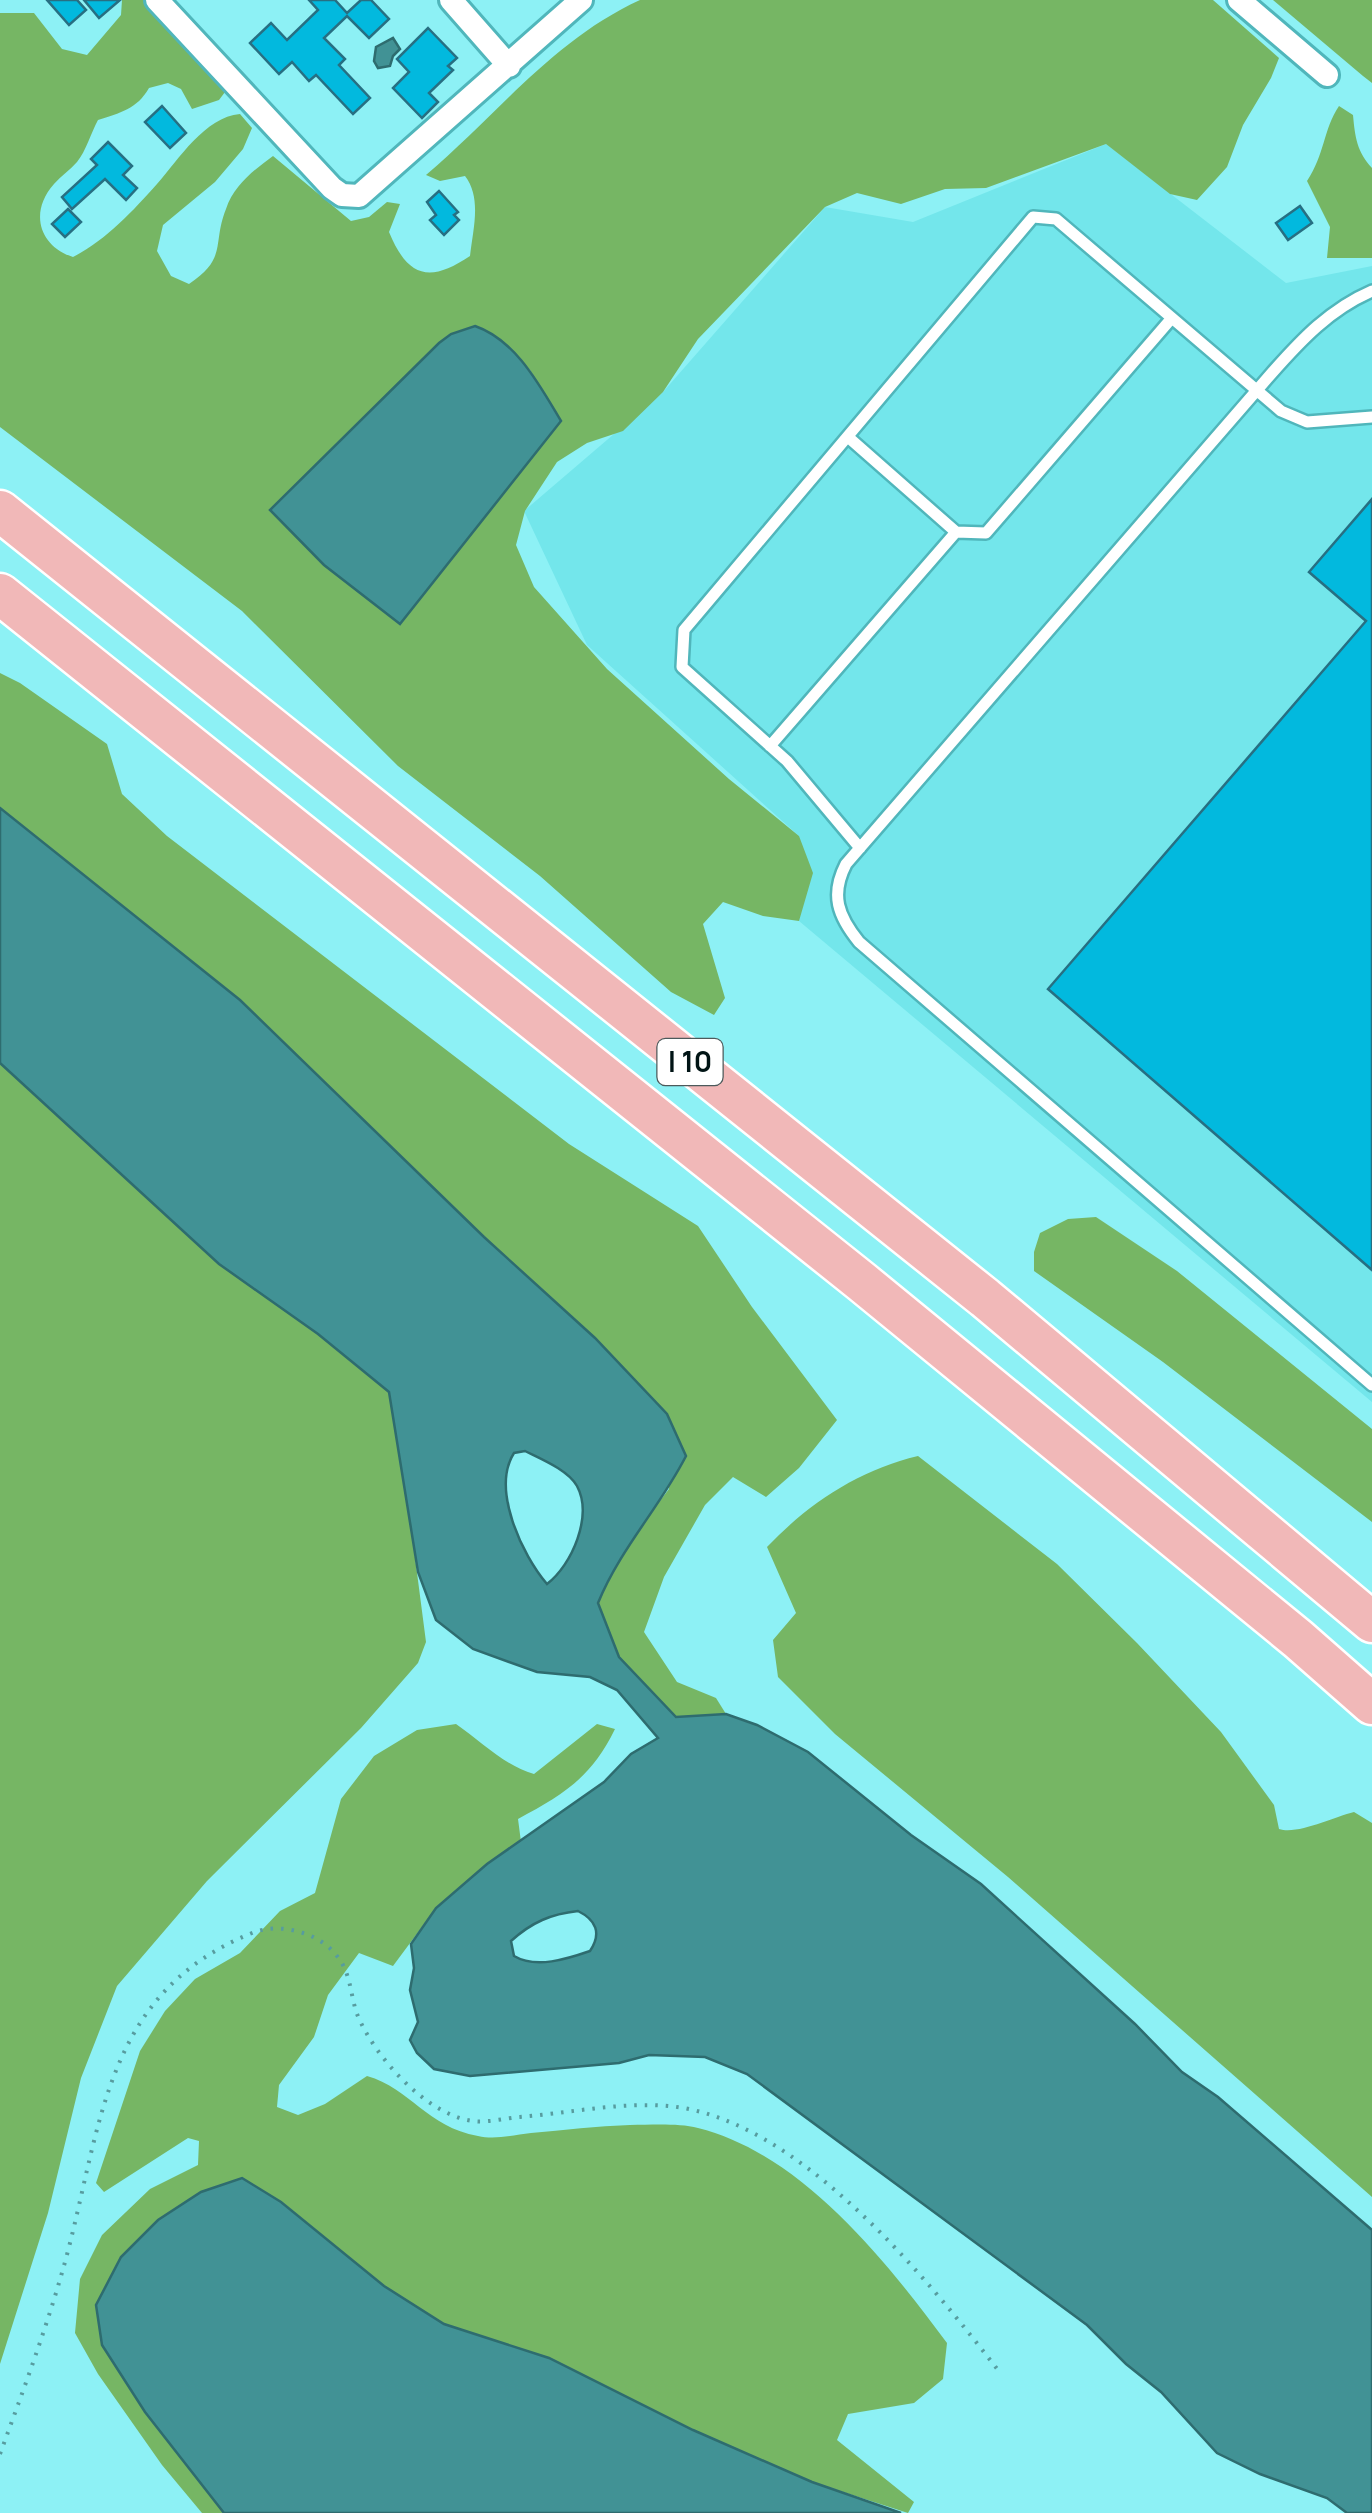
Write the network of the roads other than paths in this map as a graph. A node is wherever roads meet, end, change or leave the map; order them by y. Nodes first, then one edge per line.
1 (157, 0) edge
2 (451, 0) edge
3 (581, 0) edge
4 (1239, 0) edge
5 (508, 66) junction
6 (1327, 75) dead end
7 (1372, 291) edge
8 (1171, 319) junction
9 (1255, 392) junction
10 (1372, 417) edge
11 (848, 437) junction
12 (0, 511) edge
13 (956, 532) junction
14 (0, 594) edge
15 (770, 746) junction
16 (860, 848) junction
17 (1372, 1385) edge
18 (1372, 1622) edge
19 (1372, 1704) edge

1 - 5 street
2 - 5 street
3 - 5 street
4 - 6 street
7 - 9 lane
8 - 9 lane
8 - 11 lane
8 - 13 lane
9 - 10 lane
9 - 16 lane
11 - 13 lane
11 - 15 lane
12 - 18 highway, I 10
13 - 15 lane
14 - 19 highway, I 10
15 - 16 lane
16 - 17 lane

